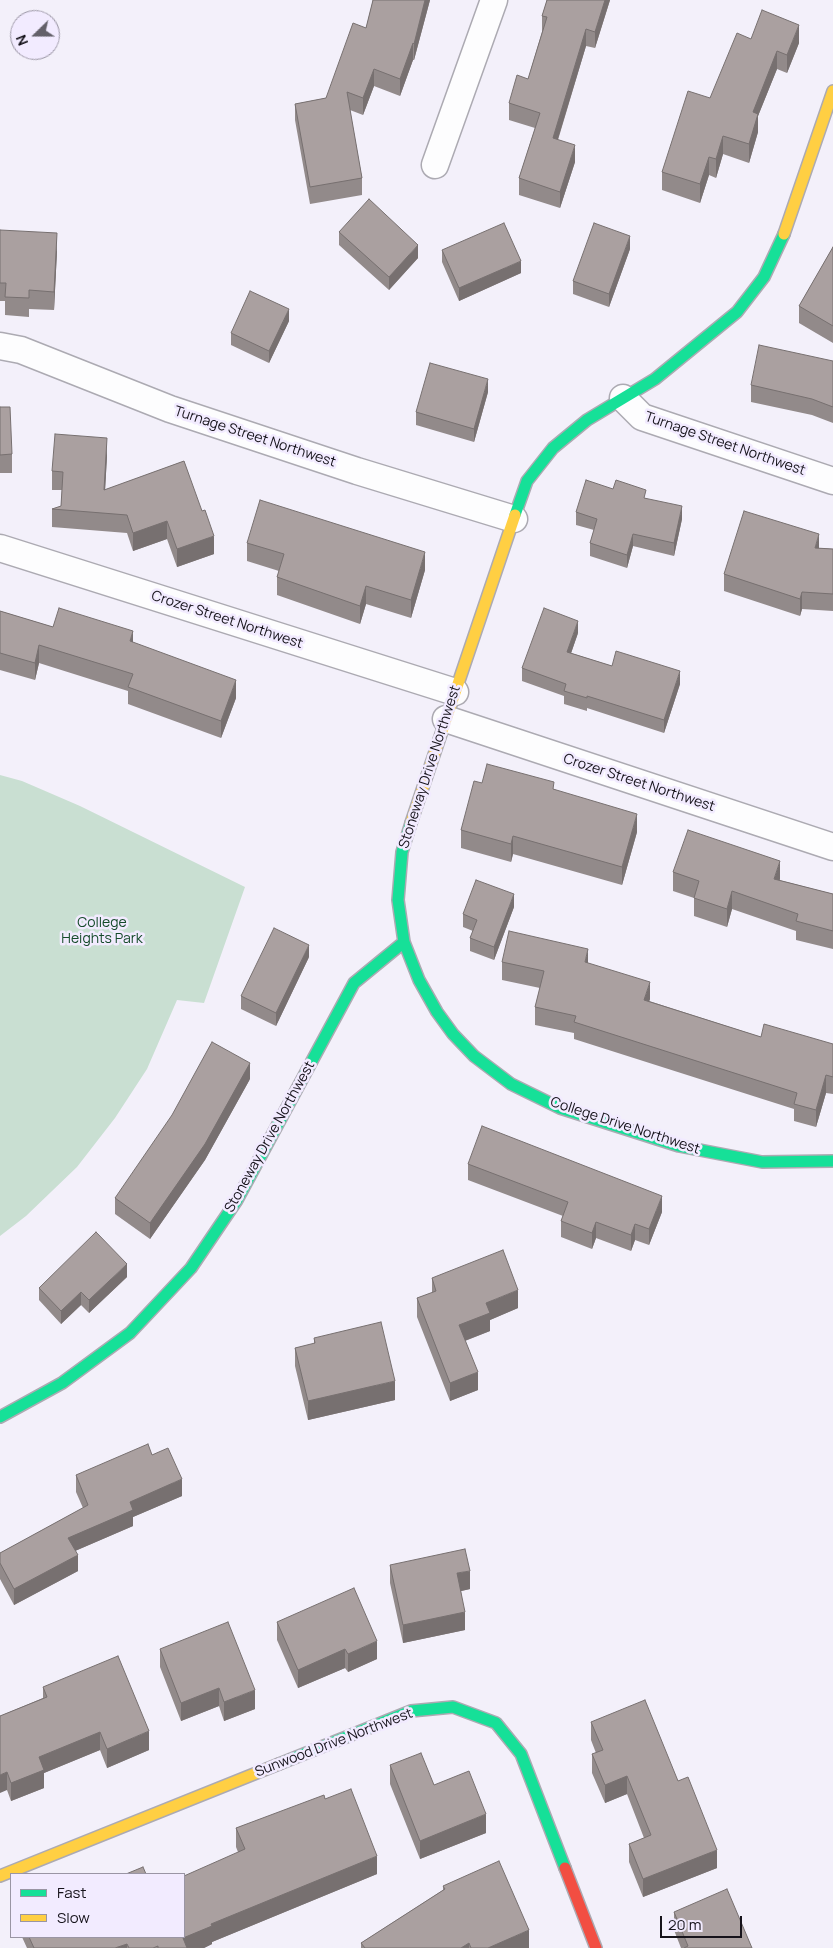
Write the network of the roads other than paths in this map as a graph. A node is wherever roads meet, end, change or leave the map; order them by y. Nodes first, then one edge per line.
1 (494, 0) edge
2 (833, 91) edge
3 (435, 165) dead end
4 (0, 346) edge
5 (623, 398) junction
6 (833, 481) edge
7 (514, 519) junction
8 (0, 548) edge
9 (455, 692) junction
10 (446, 719) junction
11 (833, 847) edge
12 (404, 942) junction
13 (833, 1161) edge
14 (0, 1417) edge
15 (0, 1876) edge
16 (596, 1948) edge

1 - 3 street
2 - 5 street, Stoneway Drive Northwest
4 - 7 street, Turnage Street Northwest
5 - 6 street, Turnage Street Northwest
5 - 7 street, Stoneway Drive Northwest
7 - 9 street, Stoneway Drive Northwest
8 - 9 street, Crozer Street Northwest
9 - 10 street, Stoneway Drive Northwest
10 - 11 street, Crozer Street Northwest
10 - 12 street, Stoneway Drive Northwest
12 - 13 street, College Drive Northwest
12 - 14 street, Stoneway Drive Northwest
15 - 16 street, Sunwood Drive Northwest

